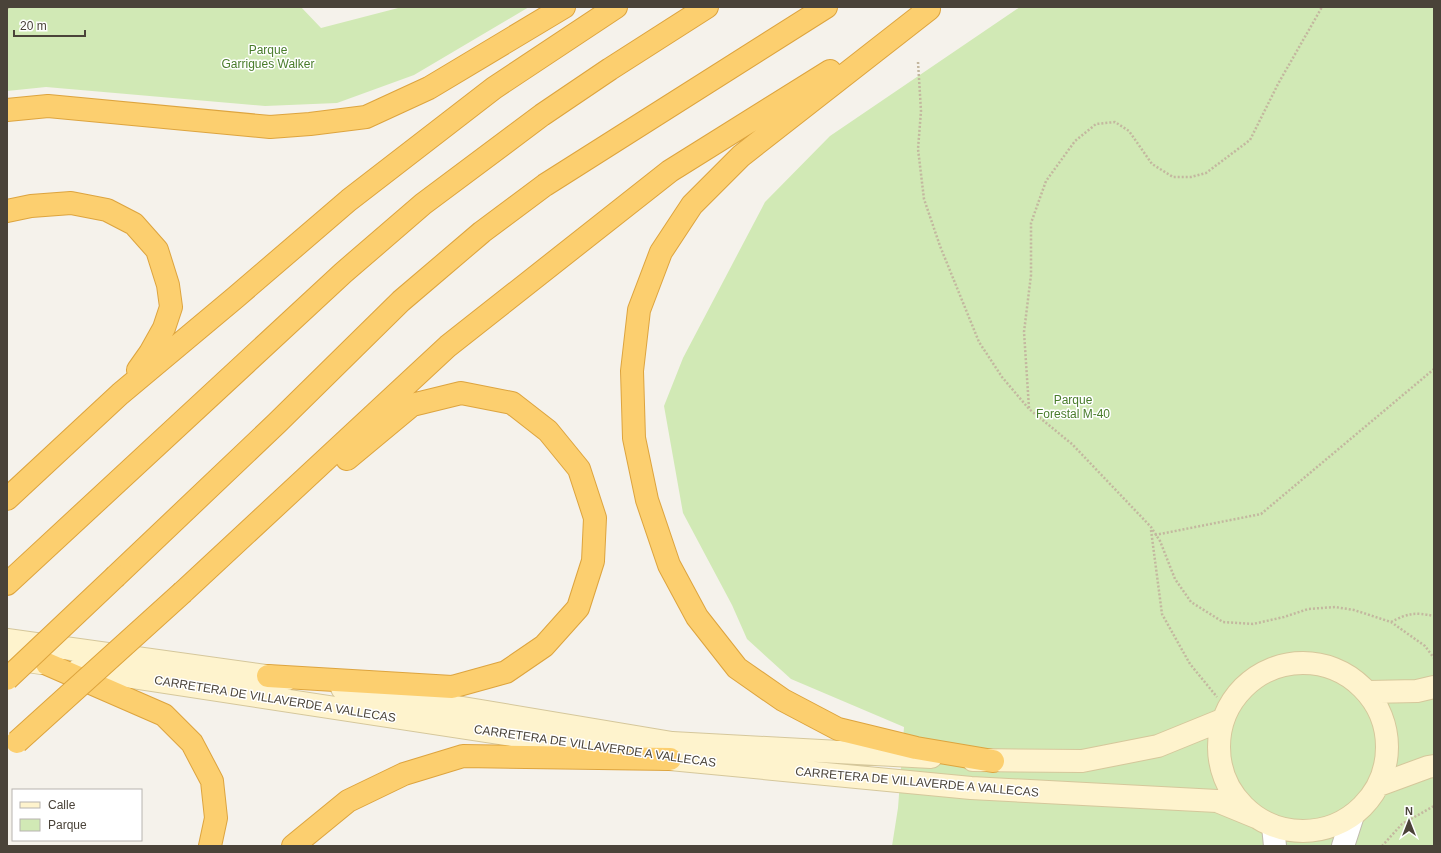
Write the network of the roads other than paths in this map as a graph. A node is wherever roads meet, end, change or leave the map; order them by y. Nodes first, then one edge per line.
1 (564, 7) edge
2 (616, 7) edge
3 (707, 7) edge
4 (826, 7) edge
5 (931, 8) edge
6 (7, 110) edge
7 (7, 211) edge
8 (120, 394) junction
9 (7, 499) edge
10 (252, 528) junction
11 (7, 584) edge
12 (7, 640) edge
13 (7, 658) edge
14 (47, 664) junction
15 (268, 676) junction
16 (7, 679) edge
17 (1434, 687) edge
18 (1368, 692) junction
19 (1225, 715) junction
20 (12, 746) edge
21 (670, 760) junction
22 (993, 761) junction
23 (1434, 766) edge
24 (1379, 784) junction
25 (1353, 816) junction
26 (1268, 830) edge
27 (210, 846) edge
28 (293, 846) edge
29 (1343, 846) edge

1 - 6 highway
2 - 8 highway
3 - 11 highway
4 - 16 highway, bridge
5 - 10 highway
5 - 22 highway
7 - 8 highway
8 - 9 highway
10 - 15 highway
10 - 20 highway, bridge
12 - 15 main road, CARRETERA DE VILLAVERDE A VALLECAS
13 - 14 main road, CARRETERA DE VILLAVERDE A VALLECAS
14 - 21 main road, CARRETERA DE VILLAVERDE A VALLECAS
14 - 27 highway
15 - 22 main road, CARRETERA DE VILLAVERDE A VALLECAS
17 - 18 main road
18 - 19 main road, CARRETERA DE VILLAVERDE A VALLECAS
18 - 24 main road, CARRETERA DE VILLAVERDE A VALLECAS
19 - 22 main road, CARRETERA DE VILLAVERDE A VALLECAS
19 - 26 main road
21 - 26 main road, CARRETERA DE VILLAVERDE A VALLECAS
21 - 28 highway
23 - 24 main road
24 - 25 main road, CARRETERA DE VILLAVERDE A VALLECAS
25 - 26 main road, CARRETERA DE VILLAVERDE A VALLECAS
25 - 29 street

